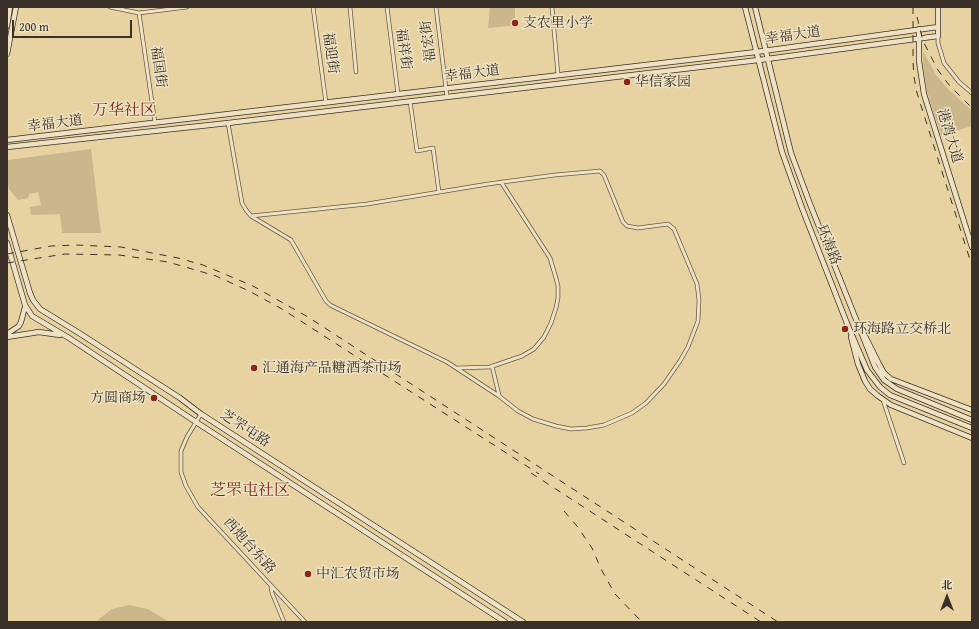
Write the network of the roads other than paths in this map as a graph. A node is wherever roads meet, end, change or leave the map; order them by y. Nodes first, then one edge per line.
1 (10, 7) edge
2 (16, 7) edge
3 (110, 7) edge
4 (187, 7) edge
5 (313, 7) edge
6 (350, 7) edge
7 (387, 7) edge
8 (436, 7) edge
9 (552, 7) edge
10 (745, 7) edge
11 (755, 7) edge
12 (938, 7) edge
13 (162, 9) edge
14 (139, 13) junction
15 (7, 26) edge
16 (938, 27) junction
17 (919, 29) junction
18 (938, 36) junction
19 (919, 38) junction
20 (766, 50) junction
21 (756, 52) junction
22 (7, 54) edge
23 (767, 58) junction
24 (758, 60) junction
25 (356, 72) dead end
26 (558, 75) junction
27 (446, 89) junction
28 (972, 93) edge
29 (398, 94) junction
30 (447, 97) junction
31 (410, 101) junction
32 (326, 103) junction
33 (155, 123) junction
34 (228, 124) junction
35 (7, 139) edge
36 (15, 146) junction
37 (7, 147) edge
38 (7, 152) edge
39 (501, 182) junction
40 (439, 192) junction
41 (7, 215) edge
42 (251, 216) junction
43 (7, 243) edge
44 (972, 247) edge
45 (25, 306) junction
46 (857, 324) junction
47 (848, 326) junction
48 (7, 334) edge
49 (7, 337) edge
50 (69, 338) junction
51 (492, 366) junction
52 (456, 368) junction
53 (499, 396) junction
54 (883, 400) junction
55 (972, 410) edge
56 (201, 414) junction
57 (972, 420) edge
58 (196, 422) junction
59 (972, 428) edge
60 (972, 438) edge
61 (904, 463) dead end
62 (271, 587) junction
63 (284, 622) edge
64 (305, 622) edge
65 (505, 622) edge
66 (523, 622) edge

1 - 15 main road
2 - 22 main road
3 - 14 street
4 - 13 street
5 - 32 street, 福迎街
6 - 25 street
7 - 29 street, 福祥街
8 - 27 street, 福宏街
9 - 26 street
10 - 21 main road, 环海路
11 - 20 main road, 环海路
12 - 16 main road
13 - 14 street
14 - 33 street, 福国街
16 - 17 main road, 幸福大道
16 - 18 main road
17 - 19 main road, 港湾大道
17 - 20 main road, 幸福大道
18 - 19 main road, 幸福大道
18 - 28 street
19 - 23 main road, 幸福大道
19 - 44 main road, 港湾大道
20 - 21 main road, 幸福大道
20 - 23 main road, 环海路
21 - 24 main road, 环海路
21 - 26 main road, 幸福大道
23 - 24 main road, 幸福大道
23 - 46 main road, 环海路
24 - 30 main road, 幸福大道
24 - 47 main road, 环海路
26 - 27 main road, 幸福大道
27 - 29 main road, 幸福大道
27 - 30 street, 福宏街
29 - 32 main road, 幸福大道
30 - 31 main road, 幸福大道
31 - 34 main road, 幸福大道
31 - 40 street
32 - 33 main road, 幸福大道
33 - 35 main road, 幸福大道
34 - 36 main road, 幸福大道
34 - 42 street
36 - 37 main road, 幸福大道
36 - 38 main road
39 - 40 street
39 - 51 street
39 - 53 street
40 - 42 street
41 - 56 main road, 芝罘屯路
42 - 52 street
43 - 45 main road, 芝罘屯路
45 - 48 main road
45 - 50 main road, 芝罘屯路
46 - 55 main road
46 - 57 main road, 环海路
47 - 54 main road
47 - 59 main road, 环海路
49 - 50 main road
50 - 58 main road, 芝罘屯路
51 - 52 street
51 - 53 street
52 - 53 street
54 - 60 main road
54 - 61 street
56 - 58 street, 西炮台东路
56 - 66 main road, 芝罘屯路
58 - 62 street, 西炮台东路
58 - 65 main road, 芝罘屯路
62 - 63 street
62 - 64 street, 西炮台东路

